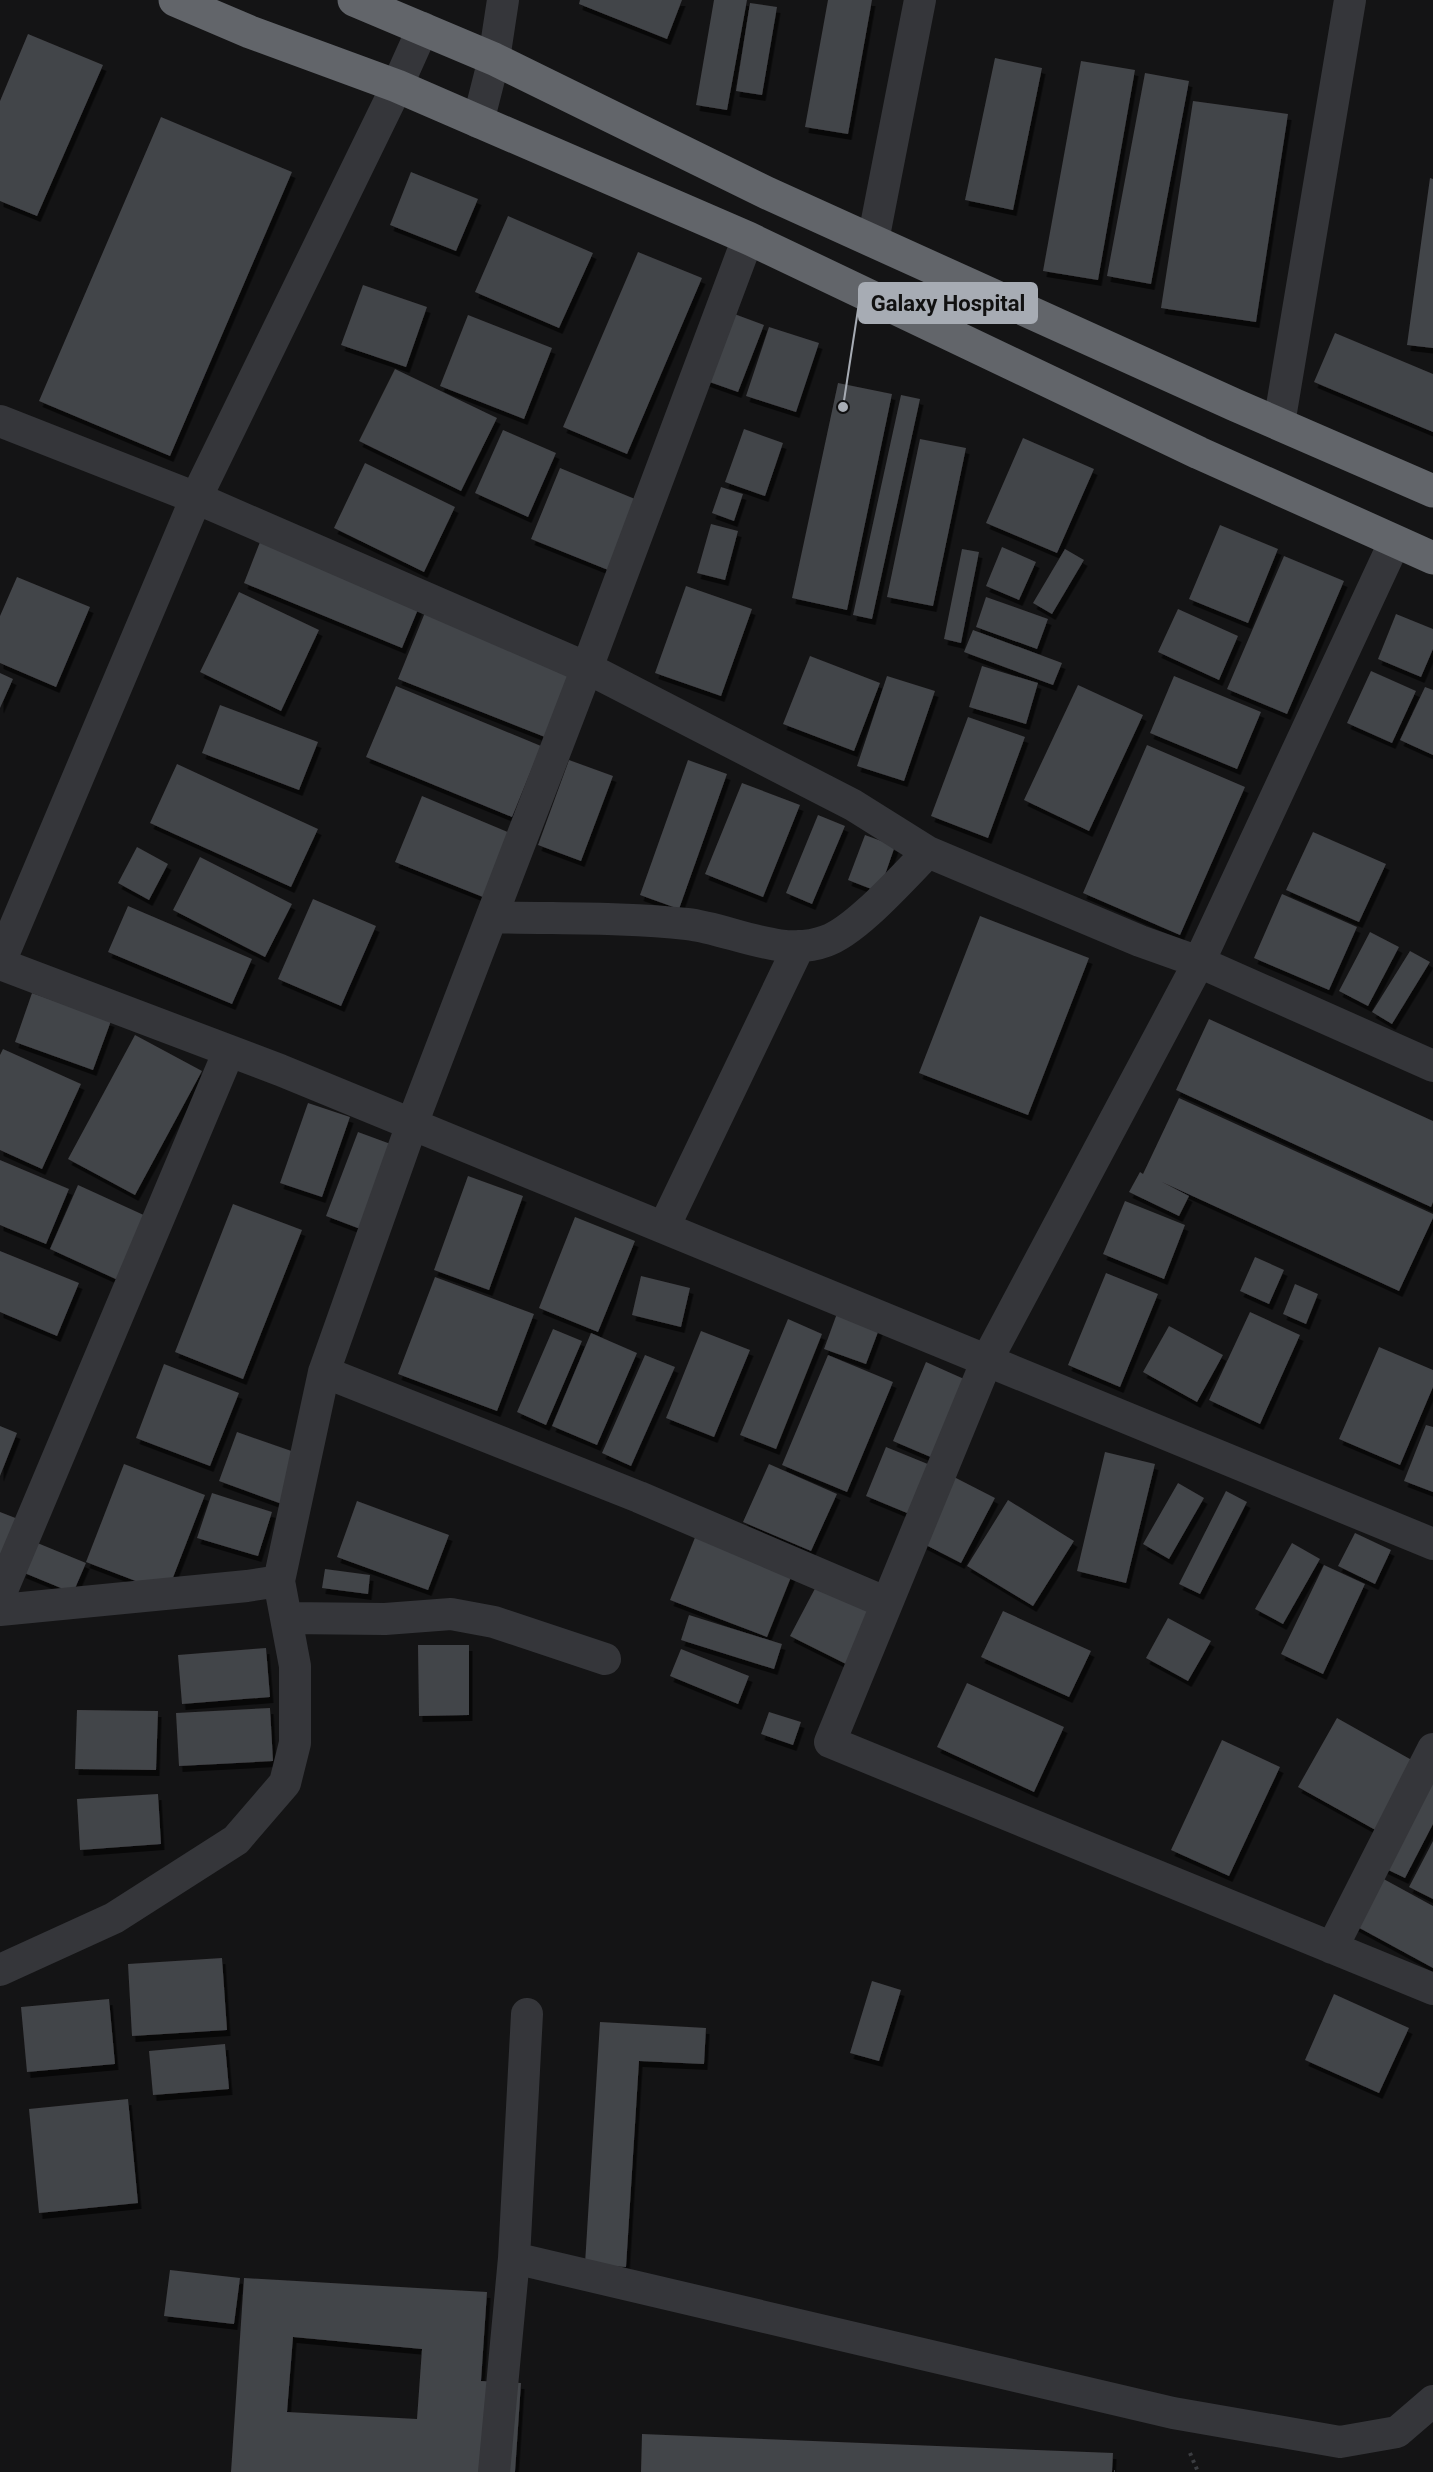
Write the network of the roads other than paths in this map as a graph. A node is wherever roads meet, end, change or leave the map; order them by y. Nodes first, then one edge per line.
1 (175, 0) edge
2 (354, 0) edge
3 (503, 0) edge
4 (920, 0) edge
5 (1350, 0) edge
6 (423, 28) junction
7 (494, 59) junction
8 (397, 86) junction
9 (478, 122) junction
10 (748, 238) junction
11 (873, 241) junction
12 (0, 421) edge
13 (1278, 424) junction
14 (1433, 491) edge
15 (196, 498) junction
16 (1395, 541) junction
17 (1433, 558) edge
18 (588, 668) junction
19 (928, 852) junction
20 (492, 917) junction
21 (799, 946) junction
22 (1199, 962) junction
23 (0, 963) edge
24 (229, 1051) junction
25 (1433, 1066) edge
26 (412, 1124) junction
27 (664, 1227) junction
28 (987, 1360) junction
29 (324, 1372) junction
30 (1433, 1544) edge
31 (279, 1581) junction
32 (0, 1595) edge
33 (887, 1603) junction
34 (0, 1610) edge
35 (286, 1618) junction
36 (605, 1659) dead end
37 (1433, 1749) edge
38 (1332, 1948) junction
39 (0, 1970) edge
40 (1433, 1989) edge
41 (527, 2013) dead end
42 (514, 2258) junction
43 (1433, 2401) edge
44 (494, 2472) edge

1 - 8 highway
2 - 6 highway
3 - 7 street
4 - 11 street
5 - 13 street
6 - 7 highway
6 - 8 street
7 - 9 street
7 - 11 highway
8 - 9 highway
8 - 15 street
9 - 10 highway
10 - 16 highway
10 - 18 street
11 - 13 highway
12 - 15 street
13 - 14 highway
15 - 18 street
15 - 23 street
16 - 17 highway
16 - 22 street
18 - 19 street
18 - 20 street
19 - 21 street
19 - 22 street
20 - 21 street
20 - 26 street
21 - 27 street
22 - 25 street
22 - 28 street
23 - 24 street
24 - 26 street
24 - 32 street
26 - 27 street
26 - 29 street
27 - 28 street
28 - 30 street
28 - 33 street
29 - 31 street
29 - 33 street
31 - 34 street
31 - 35 street
33 - 38 street
35 - 36 street
35 - 39 street
37 - 38 street
38 - 40 street
41 - 42 street
42 - 43 street
42 - 44 street

